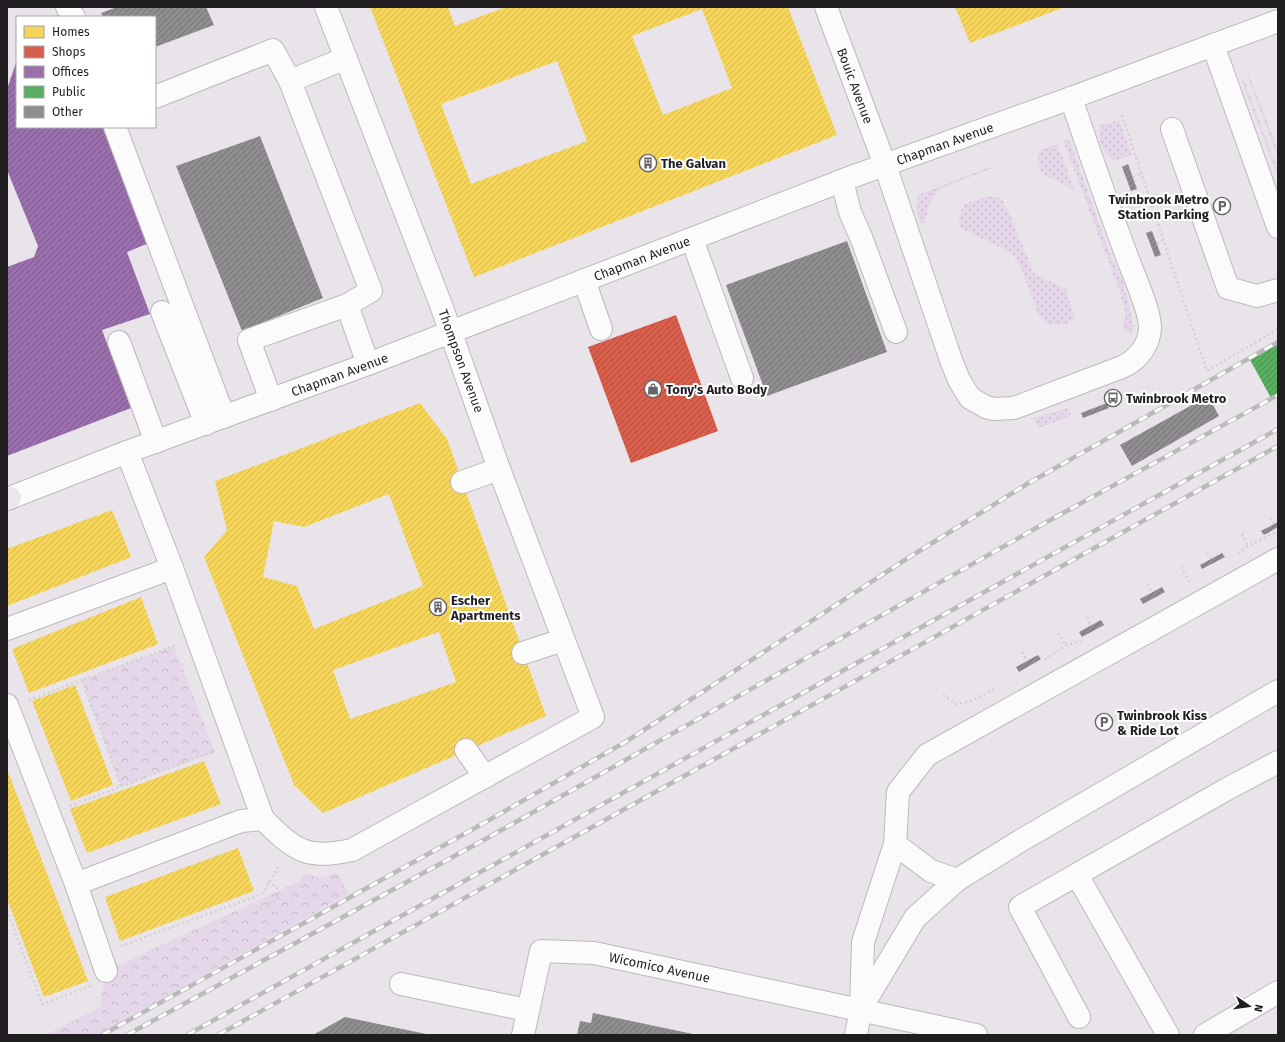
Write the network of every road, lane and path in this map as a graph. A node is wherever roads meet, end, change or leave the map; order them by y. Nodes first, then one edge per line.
1 (67, 7) edge
2 (326, 7) edge
3 (826, 7) edge
4 (73, 16) edge
5 (1278, 20) edge
6 (1213, 45) junction
7 (346, 58) junction
8 (290, 81) junction
9 (156, 97) edge
10 (1071, 98) junction
11 (1122, 115) dead end
12 (115, 128) edge
13 (1172, 129) dead end
14 (885, 165) junction
15 (1142, 174) junction
16 (1133, 177) dead end
17 (842, 181) junction
18 (1278, 227) edge
19 (692, 239) junction
20 (1163, 240) junction
21 (1157, 244) dead end
22 (584, 280) junction
23 (1278, 290) edge
24 (347, 305) junction
25 (162, 312) dead end
26 (601, 329) dead end
27 (1278, 329) edge
28 (451, 332) junction
29 (896, 332) dead end
30 (119, 342) dead end
31 (368, 364) junction
32 (742, 378) dead end
33 (271, 400) junction
34 (1097, 413) dead end
35 (1100, 417) dead end
36 (215, 420) junction
37 (156, 442) junction
38 (127, 452) junction
39 (499, 468) junction
40 (462, 482) dead end
41 (8, 499) edge
42 (1270, 518) dead end
43 (1274, 524) dead end
44 (1242, 534) dead end
45 (1248, 546) dead end
46 (1207, 553) dead end
47 (1211, 558) dead end
48 (1278, 558) edge
49 (1181, 567) dead end
50 (172, 568) junction
51 (1189, 582) dead end
52 (1148, 584) dead end
53 (1152, 593) dead end
54 (1087, 617) dead end
55 (1091, 626) dead end
56 (7, 629) edge
57 (1058, 633) dead end
58 (563, 640) junction
59 (1066, 646) dead end
60 (1022, 652) dead end
61 (177, 653) dead end
62 (523, 653) dead end
63 (1027, 661) dead end
64 (82, 680) junction
65 (1278, 691) edge
66 (8, 707) edge
67 (212, 744) dead end
68 (466, 750) dead end
69 (1278, 762) edge
70 (485, 777) junction
71 (121, 786) junction
72 (49, 814) junction
73 (263, 819) junction
74 (895, 844) junction
75 (279, 866) dead end
76 (1077, 875) junction
77 (957, 880) junction
78 (268, 882) junction
79 (76, 884) junction
80 (7, 910) edge
81 (252, 914) dead end
82 (124, 952) dead end
83 (100, 978) joint
84 (401, 984) dead end
85 (1278, 992) edge
86 (861, 1009) junction
87 (527, 1010) junction
88 (1079, 1017) dead end
89 (522, 1035) edge
90 (856, 1035) edge
91 (976, 1035) edge
92 (1168, 1035) edge
93 (1205, 1035) edge

1 - 4 street
2 - 7 street, Thompson Avenue
3 - 14 street, Bouic Avenue
5 - 6 street, Chapman Avenue
6 - 10 street, Chapman Avenue
6 - 18 street
7 - 8 street
7 - 28 street, Thompson Avenue
8 - 9 street
8 - 24 street
10 - 14 street, Chapman Avenue
10 - 14 street, Bouic Avenue
11 - 15 path
12 - 36 street
13 - 23 street
14 - 17 street, Chapman Avenue
15 - 16 path
15 - 20 path
17 - 19 street, Chapman Avenue
17 - 29 street
19 - 22 street, Chapman Avenue
19 - 32 street
20 - 21 path
20 - 27 path
22 - 26 street
22 - 28 street, Chapman Avenue
24 - 31 street
24 - 33 street
25 - 36 street
28 - 31 street, Chapman Avenue
28 - 39 street, Thompson Avenue
30 - 37 street
31 - 33 street, Chapman Avenue
33 - 36 street, Chapman Avenue
34 - 35 path
36 - 37 street, Chapman Avenue
37 - 38 street, Chapman Avenue
38 - 41 street, Chapman Avenue
38 - 50 street
39 - 40 street
39 - 58 street, Thompson Avenue
42 - 43 path
44 - 45 path
46 - 47 path
48 - 74 street
49 - 51 path
50 - 56 street
50 - 73 street
52 - 53 path
54 - 55 path
57 - 59 path
58 - 62 street
58 - 70 street, Thompson Avenue
60 - 63 path
61 - 64 path
64 - 66 path
64 - 71 path
65 - 77 street
66 - 72 street
67 - 71 path
68 - 70 street
69 - 76 street
70 - 73 street
71 - 72 path
72 - 79 street
73 - 79 street
74 - 77 street
74 - 86 street
75 - 78 path
76 - 88 street
76 - 92 street
77 - 86 street
78 - 81 path
78 - 82 path
79 - 83 street
80 - 83 path
84 - 87 street
85 - 93 street
86 - 87 street, Wicomico Avenue
86 - 90 street
86 - 91 street
87 - 89 street, Wicomico Avenue

